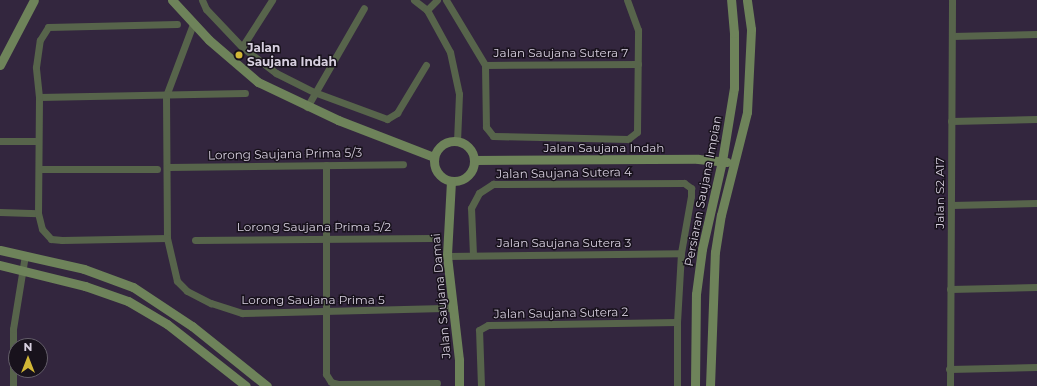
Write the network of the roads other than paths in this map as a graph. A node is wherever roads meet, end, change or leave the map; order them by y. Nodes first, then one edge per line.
1 (34, 0) edge
2 (172, 0) edge
3 (202, 0) edge
4 (272, 0) edge
5 (414, 0) edge
6 (437, 0) edge
7 (446, 0) edge
8 (627, 0) edge
9 (731, 0) edge
10 (747, 0) edge
11 (952, 0) edge
12 (364, 8) dead end
13 (427, 10) junction
14 (177, 24) dead end
15 (193, 24) junction
16 (1037, 34) edge
17 (952, 36) junction
18 (242, 47) junction
19 (638, 64) junction
20 (0, 65) edge
21 (426, 65) dead end
22 (485, 65) junction
23 (314, 92) junction
24 (245, 93) dead end
25 (39, 96) junction
26 (166, 96) junction
27 (307, 107) junction
28 (1037, 119) edge
29 (951, 121) junction
30 (0, 141) edge
31 (37, 141) junction
32 (457, 142) junction
33 (434, 157) junction
34 (474, 160) junction
35 (722, 161) junction
36 (734, 163) junction
37 (403, 164) dead end
38 (326, 165) junction
39 (168, 167) junction
40 (39, 169) junction
41 (157, 169) dead end
42 (451, 181) junction
43 (1037, 203) edge
44 (951, 205) junction
45 (0, 212) edge
46 (38, 213) junction
47 (326, 237) junction
48 (166, 238) junction
49 (432, 238) dead end
50 (195, 240) dead end
51 (0, 250) edge
52 (681, 253) junction
53 (25, 255) junction
54 (473, 255) junction
55 (447, 256) junction
56 (0, 265) edge
57 (22, 269) junction
58 (1037, 287) edge
59 (950, 289) junction
60 (454, 308) junction
61 (325, 311) junction
62 (676, 322) junction
63 (1037, 367) edge
64 (949, 369) junction
65 (437, 383) dead end
66 (13, 386) edge
67 (246, 386) edge
68 (267, 386) edge
69 (458, 386) edge
70 (481, 386) edge
71 (676, 386) edge
72 (695, 386) edge
73 (710, 386) edge
74 (950, 386) edge

1 - 20 street
2 - 15 street
3 - 18 street
4 - 18 street
5 - 13 street
6 - 13 street
7 - 22 street
8 - 19 street
9 - 35 street, Persiaran Saujana Impian
10 - 36 street, Persiaran Saujana Impian
11 - 17 street, Jalan S2 A17
12 - 23 street
13 - 32 street
14 - 25 street
15 - 26 street
15 - 27 street
16 - 17 street
17 - 29 street, Jalan S2 A17
18 - 23 street
19 - 22 street, Jalan Saujana Sutera 7
19 - 22 street
21 - 23 street
23 - 27 street
24 - 26 street
25 - 26 street
25 - 31 street
26 - 39 street, Lorong Saujana Prima 5
27 - 33 street
28 - 29 street
29 - 44 street, Jalan S2 A17
30 - 31 street
31 - 40 street
32 - 33 street
32 - 34 street
33 - 42 street
34 - 35 street, Jalan Saujana Indah
34 - 42 street
35 - 36 street, Jalan Saujana Indah
35 - 72 street, Persiaran Saujana Impian
36 - 73 street, Persiaran Saujana Impian
37 - 38 street, Lorong Saujana Prima 5/3
38 - 39 street, Lorong Saujana Prima 5/3
38 - 47 street
39 - 48 street, Lorong Saujana Prima 5
40 - 41 street
40 - 46 street
42 - 55 street, Jalan Saujana Damai
43 - 44 street
44 - 59 street, Jalan S2 A17
45 - 46 street
46 - 48 street
47 - 49 street, Lorong Saujana Prima 5/2
47 - 50 street, Lorong Saujana Prima 5/2
47 - 61 street
48 - 61 street, Lorong Saujana Prima 5
51 - 53 street
52 - 54 street, Jalan Saujana Sutera 3
52 - 54 street, Jalan Saujana Sutera 4
52 - 62 street
53 - 57 street
53 - 68 street
54 - 55 street, Jalan Saujana Sutera 3
55 - 60 street, Jalan Saujana Damai
56 - 57 street
57 - 66 street
57 - 67 street
58 - 59 street
59 - 64 street, Jalan S2 A17
60 - 61 street, Lorong Saujana Prima 5
60 - 69 street, Jalan Saujana Damai
61 - 65 street
62 - 70 street, Jalan Saujana Sutera 2
62 - 71 street
63 - 64 street
64 - 74 street, Jalan S2 A17

